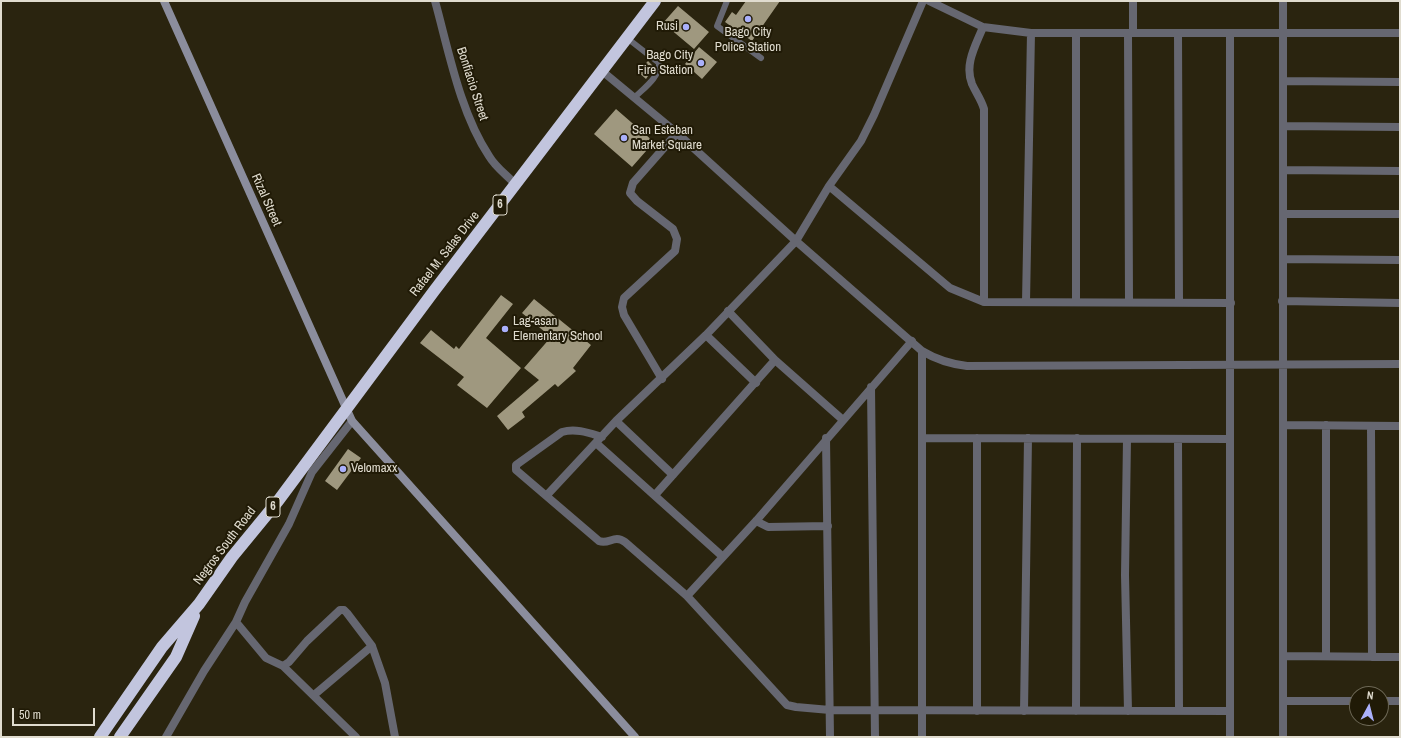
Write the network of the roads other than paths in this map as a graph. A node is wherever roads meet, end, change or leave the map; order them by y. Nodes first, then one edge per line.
1 (164, 1) edge
2 (435, 1) edge
3 (655, 1) edge
4 (727, 1) edge
5 (923, 1) edge
6 (929, 1) edge
7 (1133, 1) edge
8 (1283, 1) edge
9 (983, 27) junction
10 (1031, 33) junction
11 (1076, 33) junction
12 (1130, 33) junction
13 (1178, 33) junction
14 (1230, 33) junction
15 (1283, 33) junction
16 (1400, 33) edge
17 (627, 38) junction
18 (761, 58) dead end
19 (602, 71) junction
20 (1283, 81) junction
21 (1400, 82) edge
22 (635, 98) junction
23 (1283, 126) junction
24 (1400, 127) edge
25 (677, 133) junction
26 (1283, 170) junction
27 (1400, 171) edge
28 (514, 182) junction
29 (829, 186) junction
30 (1283, 214) junction
31 (1400, 214) edge
32 (796, 241) junction
33 (1283, 259) junction
34 (1400, 260) edge
35 (1282, 301) junction
36 (984, 302) junction
37 (1026, 302) junction
38 (1076, 302) junction
39 (1129, 302) junction
40 (1179, 302) junction
41 (1231, 302) junction
42 (1400, 303) edge
43 (728, 311) junction
44 (706, 334) junction
45 (912, 341) junction
46 (922, 351) junction
47 (775, 360) junction
48 (1283, 363) junction
49 (1230, 364) junction
50 (1400, 364) edge
51 (662, 379) junction
52 (756, 382) junction
53 (871, 388) junction
54 (345, 410) junction
55 (842, 420) junction
56 (352, 421) junction
57 (616, 421) junction
58 (1283, 425) junction
59 (1326, 425) junction
60 (1371, 426) junction
61 (1400, 426) edge
62 (602, 437) junction
63 (826, 438) junction
64 (922, 438) junction
65 (977, 438) junction
66 (1028, 438) junction
67 (1077, 438) junction
68 (1127, 439) junction
69 (1178, 439) junction
70 (1230, 439) junction
71 (596, 444) junction
72 (673, 475) junction
73 (547, 495) junction
74 (655, 495) junction
75 (756, 521) junction
76 (828, 526) junction
77 (722, 556) junction
78 (687, 596) junction
79 (199, 604) junction
80 (236, 622) junction
81 (372, 646) junction
82 (1282, 656) junction
83 (1326, 656) junction
84 (1372, 657) junction
85 (1400, 657) edge
86 (283, 666) junction
87 (314, 695) junction
88 (1283, 700) junction
89 (1349, 701) edge
90 (1389, 701) edge
91 (1400, 701) edge
92 (830, 710) junction
93 (876, 710) junction
94 (922, 711) junction
95 (977, 711) junction
96 (1024, 711) junction
97 (1076, 711) junction
98 (1128, 711) junction
99 (1179, 711) junction
100 (1230, 712) junction
101 (102, 735) edge
102 (120, 737) edge
103 (166, 737) edge
104 (356, 737) edge
105 (395, 737) edge
106 (635, 737) edge
107 (830, 737) edge
108 (875, 737) edge
109 (922, 737) edge
110 (1230, 737) edge
111 (1282, 737) edge

1 - 54 street, Rizal Street
2 - 28 street, Bonfiacio Street
3 - 17 highway, Rafael M. Salas Drive / 6
4 - 18 lane
5 - 29 street
6 - 9 street
7 - 12 street
8 - 15 street
9 - 10 street
9 - 36 street
10 - 11 street
10 - 37 street
11 - 12 street
11 - 38 street
12 - 13 street
12 - 39 street
13 - 14 street
13 - 40 street
14 - 15 street
14 - 41 street
15 - 16 street
15 - 20 street
17 - 19 highway, Rafael M. Salas Drive / 6
17 - 22 lane
19 - 22 street
19 - 28 highway, Rafael M. Salas Drive / 6
20 - 21 street
20 - 23 street
22 - 25 street
23 - 24 street
23 - 26 street
25 - 32 street
25 - 51 street
26 - 27 street
26 - 30 street
28 - 54 highway, Rafael M. Salas Drive / 6
29 - 32 street
29 - 36 street
30 - 31 street
30 - 33 street
32 - 43 street
32 - 45 street
33 - 34 street
33 - 35 street
35 - 42 street
35 - 48 street
36 - 37 street
37 - 38 street
38 - 39 street
39 - 40 street
40 - 41 street
41 - 49 street
43 - 44 street
43 - 47 street
44 - 51 street
44 - 52 street
45 - 46 street
45 - 53 street
46 - 49 street
46 - 64 street
47 - 52 street
47 - 55 street
48 - 49 street
48 - 50 street
48 - 58 street
49 - 70 street
51 - 57 street
52 - 72 street
53 - 55 street
53 - 93 street
54 - 56 street, Rizal Street
54 - 79 highway, Negros South Road / 6
55 - 63 street
56 - 80 street
56 - 106 street, Rizal Street
57 - 62 street
57 - 72 street
58 - 59 street
58 - 82 street
59 - 60 street
59 - 83 street
60 - 61 street
60 - 84 street
62 - 71 street
62 - 73 street
63 - 75 street
63 - 76 street
64 - 65 street
64 - 94 street
65 - 66 street
65 - 95 street
66 - 67 street
66 - 96 street
67 - 68 street
67 - 97 street
68 - 69 street
68 - 98 street
69 - 70 street
69 - 99 street
70 - 100 street
71 - 73 street
71 - 74 street
72 - 74 street
73 - 78 street
74 - 77 street
75 - 76 street
75 - 77 street
76 - 92 street
77 - 78 street
78 - 92 street
79 - 101 highway, Negros South Road / 6
79 - 102 highway, Negros South Road
80 - 86 street
80 - 103 street
81 - 86 street
81 - 87 street
81 - 105 street
82 - 83 street
82 - 88 street
83 - 84 street
84 - 85 street
86 - 87 street
87 - 104 street
88 - 89 street
88 - 111 street
90 - 91 street
92 - 93 street
92 - 107 street
93 - 94 street
93 - 108 street
94 - 95 street
94 - 109 street
95 - 96 street
96 - 97 street
97 - 98 street
98 - 99 street
99 - 100 street
100 - 110 street

